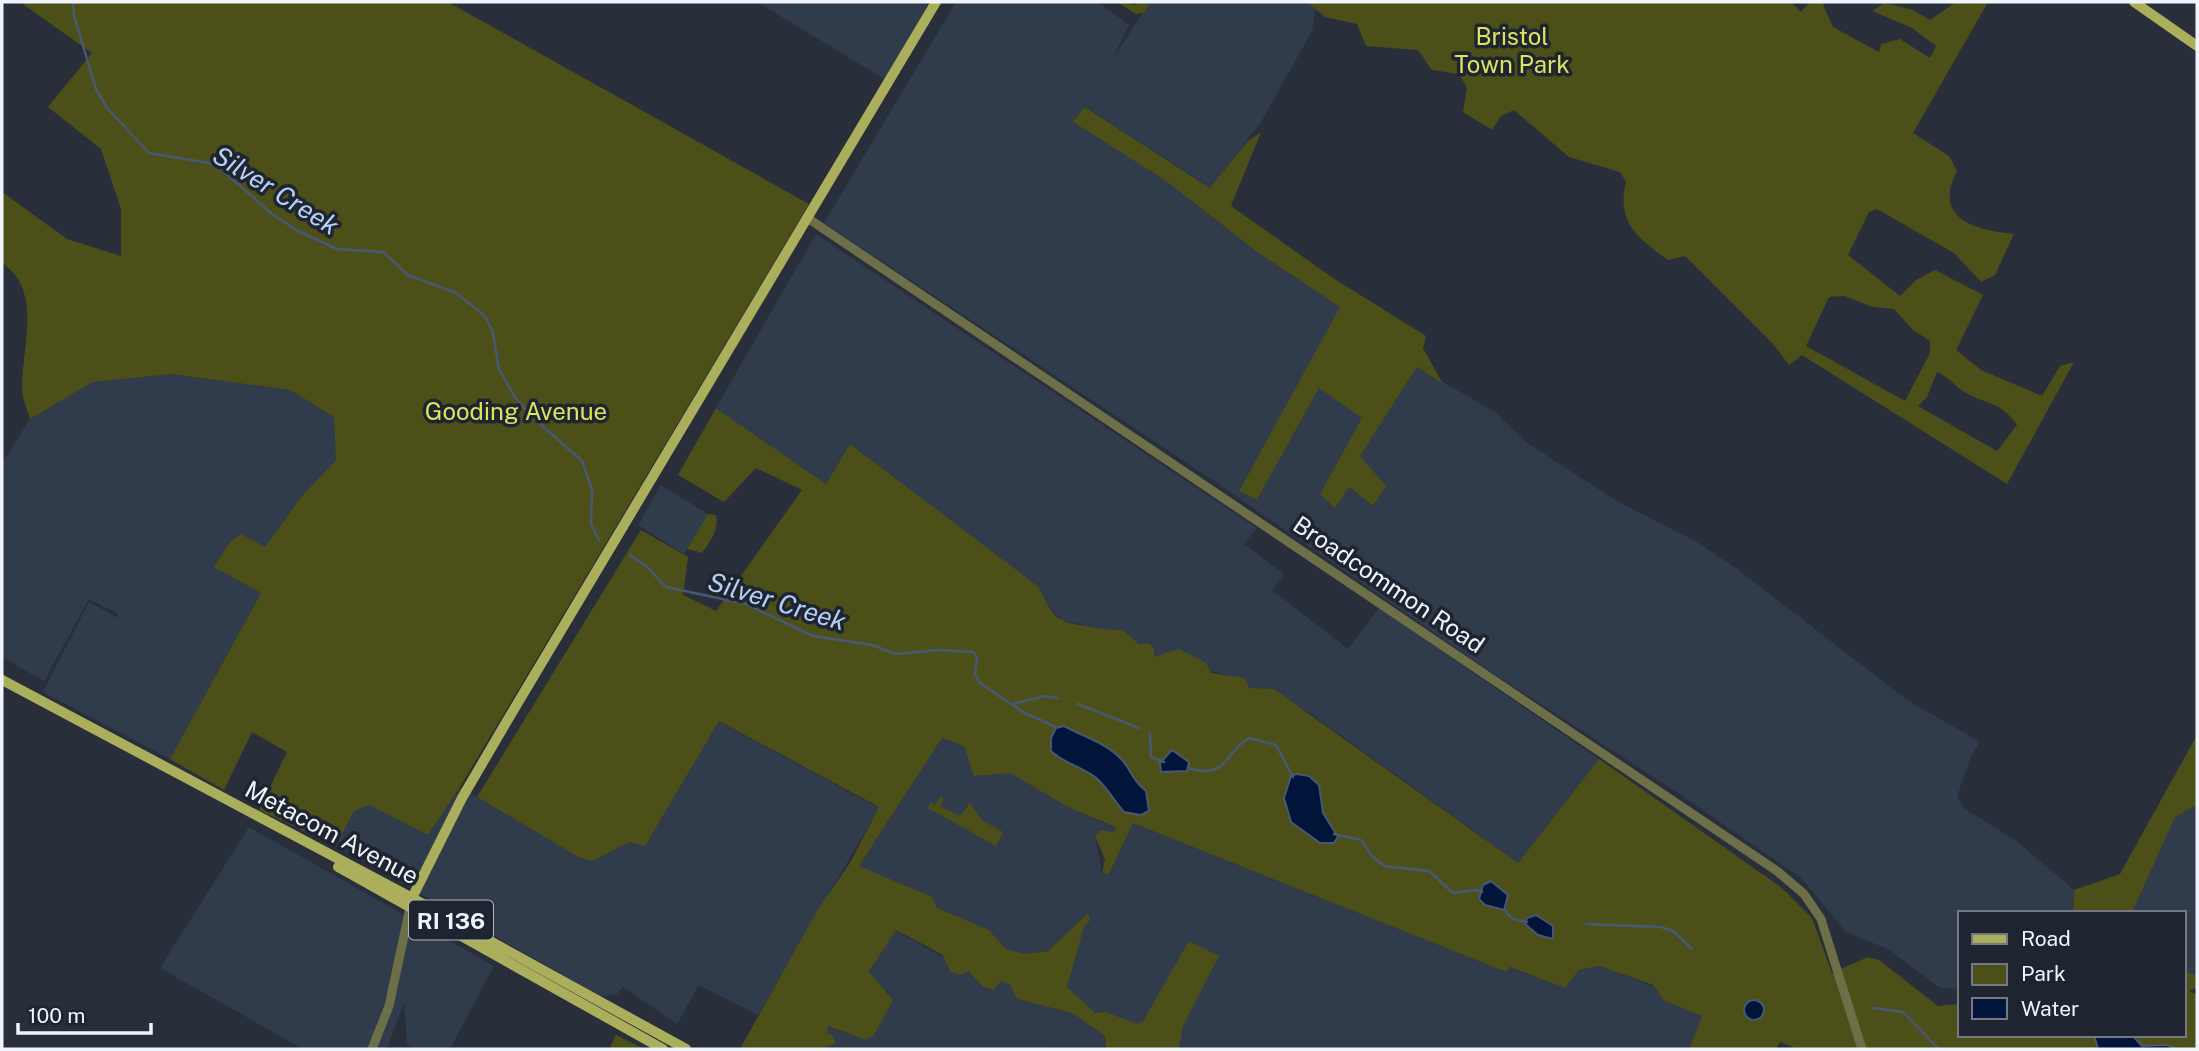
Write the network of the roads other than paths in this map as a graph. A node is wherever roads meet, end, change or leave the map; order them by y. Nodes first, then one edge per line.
1 (936, 2) edge
2 (2134, 2) edge
3 (2197, 46) edge
4 (808, 219) junction
5 (2, 680) edge
6 (411, 902) junction
7 (372, 1049) edge
8 (663, 1049) edge
9 (686, 1049) edge
10 (1862, 1049) edge

1 - 4 main road
2 - 3 main road
4 - 6 main road
4 - 10 street, Broadcommon Road
5 - 6 main road, Metacom Avenue / RI 136
6 - 7 street
6 - 8 main road, Metacom Avenue / RI 136
6 - 9 main road, Metacom Avenue / RI 136

